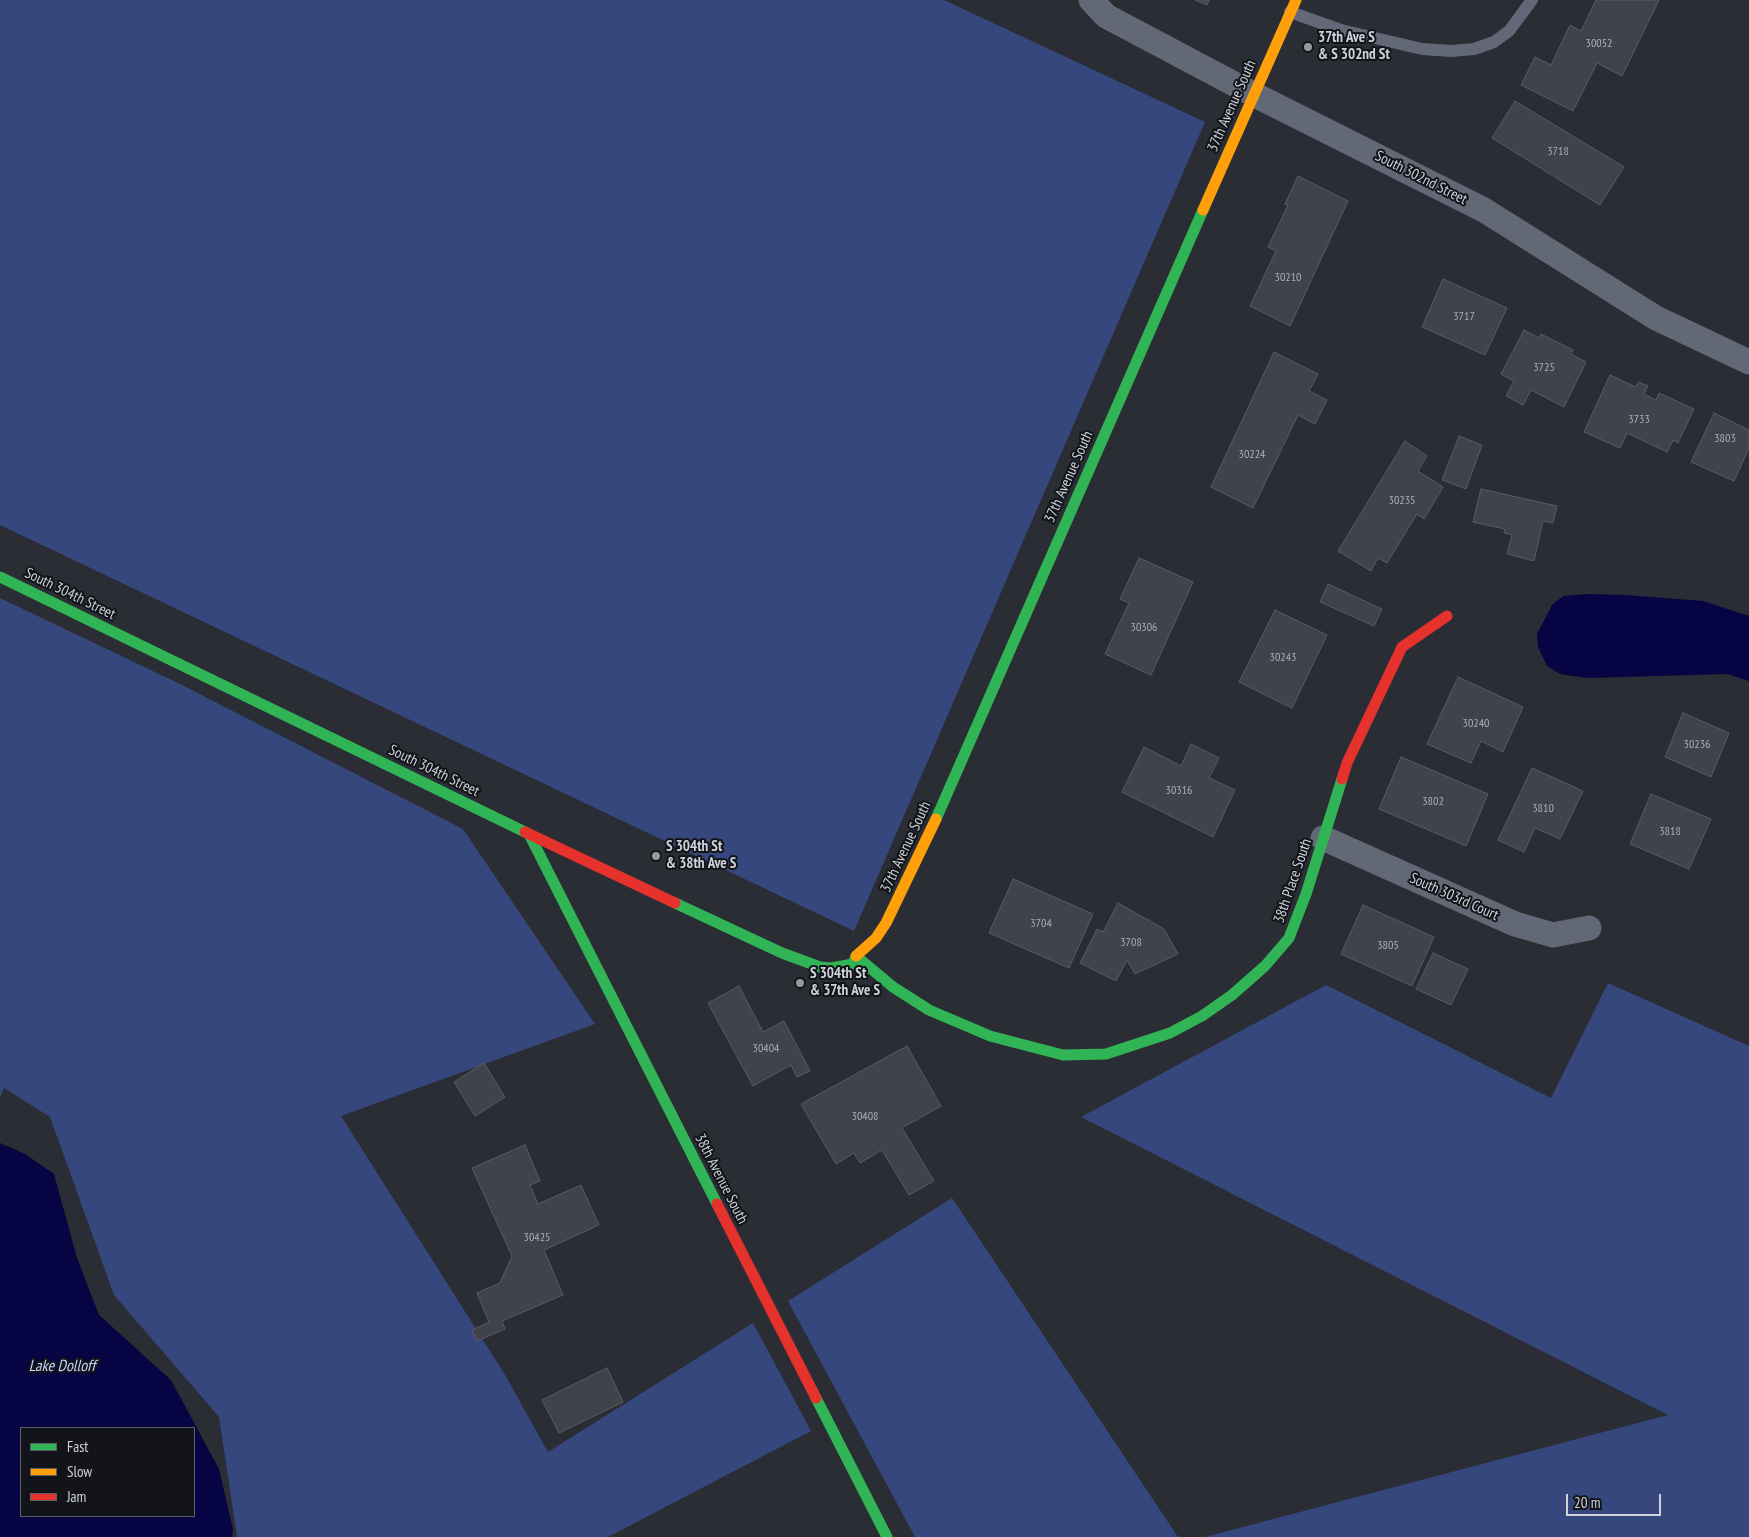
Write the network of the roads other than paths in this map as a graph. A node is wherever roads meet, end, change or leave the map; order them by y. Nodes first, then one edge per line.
1 (1091, 0) edge
2 (1532, 0) edge
3 (1293, 6) edge
4 (1253, 94) junction
5 (1749, 362) edge
6 (0, 577) edge
7 (1447, 616) dead end
8 (529, 834) junction
9 (1324, 838) junction
10 (1589, 928) dead end
11 (856, 956) junction
12 (887, 1537) edge

1 - 4 street, South 302nd Street
2 - 3 lane
3 - 4 street, 37th Avenue South
4 - 5 street, South 302nd Street
4 - 11 street, 37th Avenue South
6 - 8 street, South 304th Street
7 - 9 street, 38th Place South
8 - 11 street, South 304th Street
8 - 12 street, 38th Avenue South
9 - 10 street, South 303rd Court
9 - 11 street, 38th Place South

